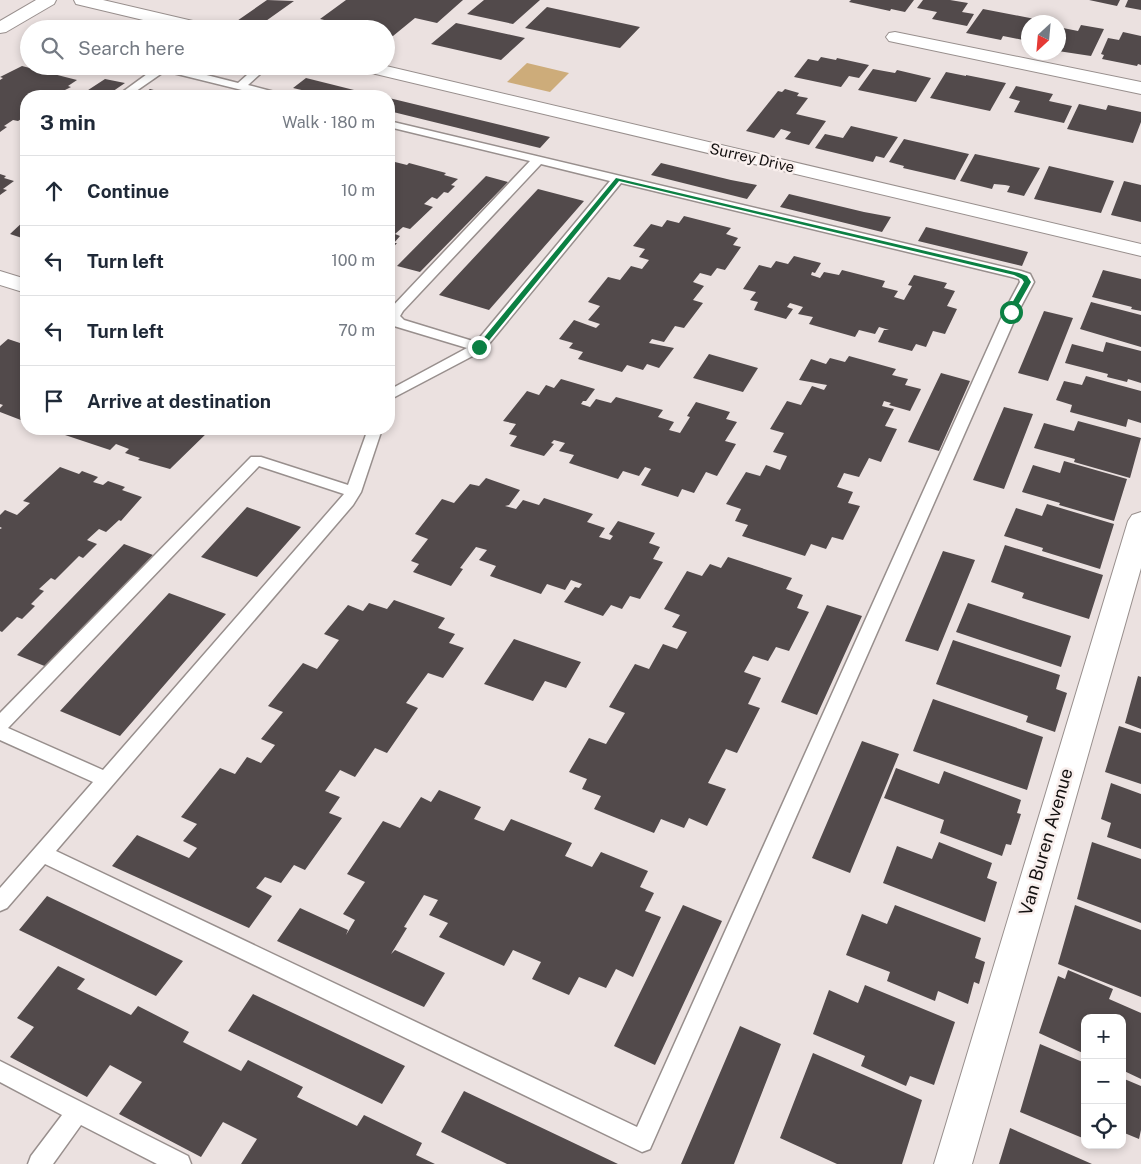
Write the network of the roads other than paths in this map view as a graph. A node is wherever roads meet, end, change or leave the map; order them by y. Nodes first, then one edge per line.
1 (48, 0) edge
2 (82, 0) edge
3 (166, 20) edge
4 (0, 28) edge
5 (896, 37) dead end
6 (395, 74) edge
7 (150, 75) edge
8 (193, 75) edge
9 (253, 75) edge
10 (239, 86) junction
11 (1141, 88) edge
12 (130, 90) edge
13 (255, 90) edge
14 (395, 125) edge
15 (538, 160) junction
16 (618, 179) junction
17 (1141, 250) edge
18 (0, 278) edge
19 (20, 284) edge
20 (395, 312) edge
21 (395, 319) edge
22 (479, 347) junction
23 (395, 393) edge
24 (373, 435) edge
25 (353, 492) junction
26 (1141, 521) edge
27 (1132, 585) edge
28 (0, 724) edge
29 (0, 732) edge
30 (106, 780) junction
31 (42, 854) junction
32 (0, 902) edge
33 (0, 1071) edge
34 (78, 1110) junction
35 (39, 1164) edge
36 (180, 1164) edge
37 (952, 1164) edge

1 - 4 street
2 - 3 street
5 - 11 street
6 - 17 street, Surrey Drive
7 - 12 lane
8 - 10 lane
9 - 10 lane
10 - 13 lane
14 - 15 lane
15 - 16 lane
15 - 20 lane
16 - 22 lane
16 - 31 lane
18 - 19 street
21 - 22 lane
22 - 23 lane
24 - 25 lane
25 - 28 lane
25 - 30 lane
26 - 27 street, Van Buren Avenue
27 - 37 street, Van Buren Avenue
29 - 30 lane
30 - 31 lane
31 - 32 lane
33 - 34 lane
34 - 35 lane
34 - 36 lane

